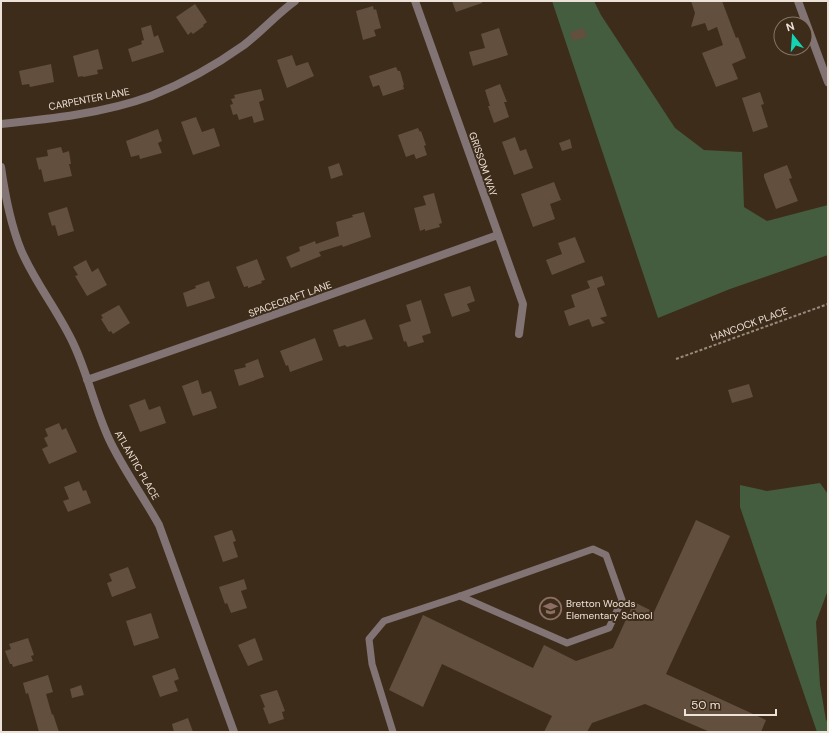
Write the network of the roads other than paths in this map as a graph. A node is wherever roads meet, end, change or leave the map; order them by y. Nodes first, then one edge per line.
1 (295, 1) edge
2 (415, 1) edge
3 (798, 1) edge
4 (828, 82) edge
5 (1, 124) edge
6 (1, 167) edge
7 (498, 236) junction
8 (519, 334) dead end
9 (87, 380) junction
10 (460, 596) junction
11 (234, 732) edge
12 (393, 732) edge

1 - 5 street, CARPENTER LANE
2 - 7 street, GRISSOM WAY
3 - 4 street
6 - 9 street, ATLANTIC PLACE
7 - 8 street, GRISSOM WAY
7 - 9 street, SPACECRAFT LANE
9 - 11 street, ATLANTIC PLACE
10 - 10 lane
10 - 12 lane

